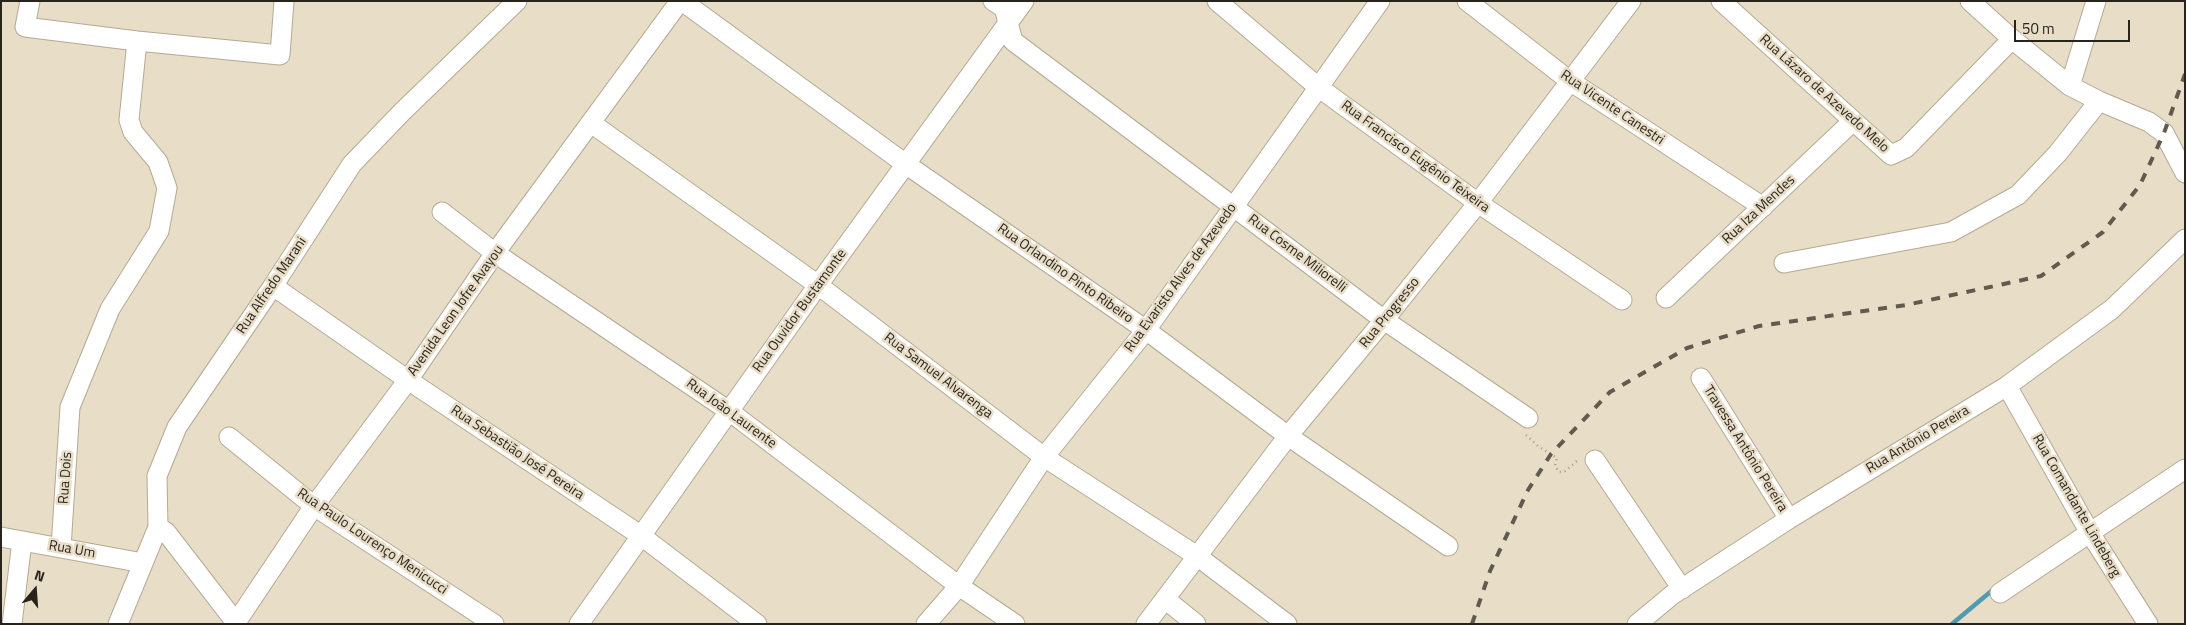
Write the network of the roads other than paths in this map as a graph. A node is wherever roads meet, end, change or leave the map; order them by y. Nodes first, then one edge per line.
1 (30, 1) edge
2 (284, 1) edge
3 (517, 1) edge
4 (681, 1) edge
5 (993, 1) edge
6 (1024, 1) edge
7 (1217, 1) edge
8 (1380, 1) edge
9 (1467, 1) edge
10 (1631, 1) edge
11 (1721, 1) edge
12 (1970, 1) edge
13 (2096, 1) edge
14 (1008, 23) junction
15 (2012, 39) junction
16 (138, 41) junction
17 (1570, 81) junction
18 (2070, 86) junction
19 (1318, 87) junction
20 (2099, 101) junction
21 (1853, 121) junction
22 (591, 123) junction
23 (907, 165) junction
24 (2185, 173) edge
25 (1478, 203) junction
26 (1233, 206) junction
27 (1763, 207) junction
28 (442, 212) dead end
29 (2185, 239) edge
30 (496, 253) junction
31 (1784, 263) dead end
32 (818, 285) junction
33 (273, 286) junction
34 (1666, 298) dead end
35 (1622, 300) dead end
36 (1384, 320) junction
37 (1146, 330) junction
38 (1701, 378) dead end
39 (408, 380) junction
40 (2007, 386) junction
41 (729, 411) junction
42 (1520, 413) road end
43 (1288, 436) junction
44 (229, 437) dead end
45 (1044, 457) junction
46 (1595, 460) road end
47 (2185, 469) edge
48 (314, 506) junction
49 (1789, 519) junction
50 (158, 527) junction
51 (2090, 533) junction
52 (640, 535) junction
53 (1, 537) edge
54 (22, 541) junction
55 (1448, 546) dead end
56 (61, 548) junction
57 (1197, 556) junction
58 (143, 563) junction
59 (958, 586) junction
60 (1682, 589) junction
61 (2000, 593) dead end
62 (1165, 600) junction
63 (236, 623) edge
64 (12, 624) edge
65 (118, 624) edge
66 (494, 624) edge
67 (579, 624) edge
68 (757, 624) edge
69 (926, 624) edge
70 (1015, 624) edge
71 (1146, 624) edge
72 (1196, 624) edge
73 (1287, 624) edge
74 (1637, 624) edge
75 (2148, 624) edge

1 - 16 street
2 - 16 street
3 - 33 street, Rua Alfredo Marani
4 - 22 street, Avenida Leon Jofre Avayou
4 - 23 street, Rua Orlandino Pinto Ribeiro
5 - 14 street, Rua Cosme Miliorelli
6 - 14 street, Rua Ouvidor Bustamonte
7 - 19 street, Rua Francisco Eugênio Teixeira
8 - 19 street, Rua Evaristo Alves de Azevedo
9 - 17 street, Rua Vicente Canestri
10 - 17 street, Rua Progresso
11 - 21 street, Rua Lázaro de Azevedo Melo
12 - 15 street
13 - 18 street
14 - 23 street, Rua Ouvidor Bustamonte
14 - 26 street, Rua Cosme Miliorelli
15 - 18 street
15 - 21 street, Rua Lázaro de Azevedo Melo
16 - 56 street, Rua Dois
17 - 25 street, Rua Progresso
17 - 27 street, Rua Vicente Canestri
18 - 20 street
19 - 25 street, Rua Francisco Eugênio Teixeira
19 - 26 street, Rua Evaristo Alves de Azevedo
20 - 24 street
20 - 31 street
21 - 27 street, Rua Iza Mendes
22 - 30 street, Avenida Leon Jofre Avayou
22 - 32 street, Rua Samuel Alvarenga
23 - 32 street, Rua Ouvidor Bustamonte
23 - 37 street, Rua Orlandino Pinto Ribeiro
25 - 35 street, Rua Francisco Eugênio Teixeira
25 - 36 street, Rua Progresso
26 - 36 street, Rua Cosme Miliorelli
26 - 37 street, Rua Evaristo Alves de Azevedo
27 - 34 street, Rua Iza Mendes
28 - 30 street, Rua João Laurente
29 - 40 street, Rua Antônio Pereira
30 - 39 street, Avenida Leon Jofre Avayou
30 - 41 street, Rua João Laurente
32 - 41 street, Rua Ouvidor Bustamonte
32 - 45 street, Rua Samuel Alvarenga
33 - 39 street, Rua Sebastião José Pereira
33 - 50 street, Rua Alfredo Marani
36 - 42 street, Rua Cosme Miliorelli
36 - 43 street, Rua Progresso
37 - 43 street, Rua Orlandino Pinto Ribeiro
37 - 45 street, Rua Evaristo Alves de Azevedo
38 - 49 street, Travessa Antônio Pereira
39 - 48 street, Avenida Leon Jofre Avayou
39 - 52 street, Rua Sebastião José Pereira
40 - 49 street, Rua Antônio Pereira
40 - 51 street, Rua Comandante Lindeberg
41 - 52 street, Rua Ouvidor Bustamonte
41 - 59 street, Rua João Laurente
43 - 55 street, Rua Orlandino Pinto Ribeiro
43 - 57 street, Rua Progresso
44 - 48 street, Rua Paulo Lourenço Menicucci
45 - 57 street, Rua Samuel Alvarenga
45 - 59 street, Rua Evaristo Alves de Azevedo
46 - 60 street
47 - 51 street
48 - 63 street, Avenida Leon Jofre Avayou
48 - 66 street, Rua Paulo Lourenço Menicucci
49 - 60 street, Rua Antônio Pereira
50 - 58 street, Rua Alfredo Marani
50 - 63 street
51 - 61 street
51 - 75 street, Rua Comandante Lindeberg
52 - 67 street, Rua Ouvidor Bustamonte
52 - 68 street, Rua Sebastião José Pereira
53 - 54 street, Rua Um
54 - 56 street, Rua Um
54 - 64 street
56 - 58 street, Rua Um
57 - 62 street, Rua Progresso
57 - 73 street, Rua Samuel Alvarenga
58 - 65 street, Rua Alfredo Marani
59 - 69 street, Rua Evaristo Alves de Azevedo
59 - 70 street, Rua João Laurente
60 - 74 street, Rua Antônio Pereira
62 - 71 street, Rua Progresso
62 - 72 street

